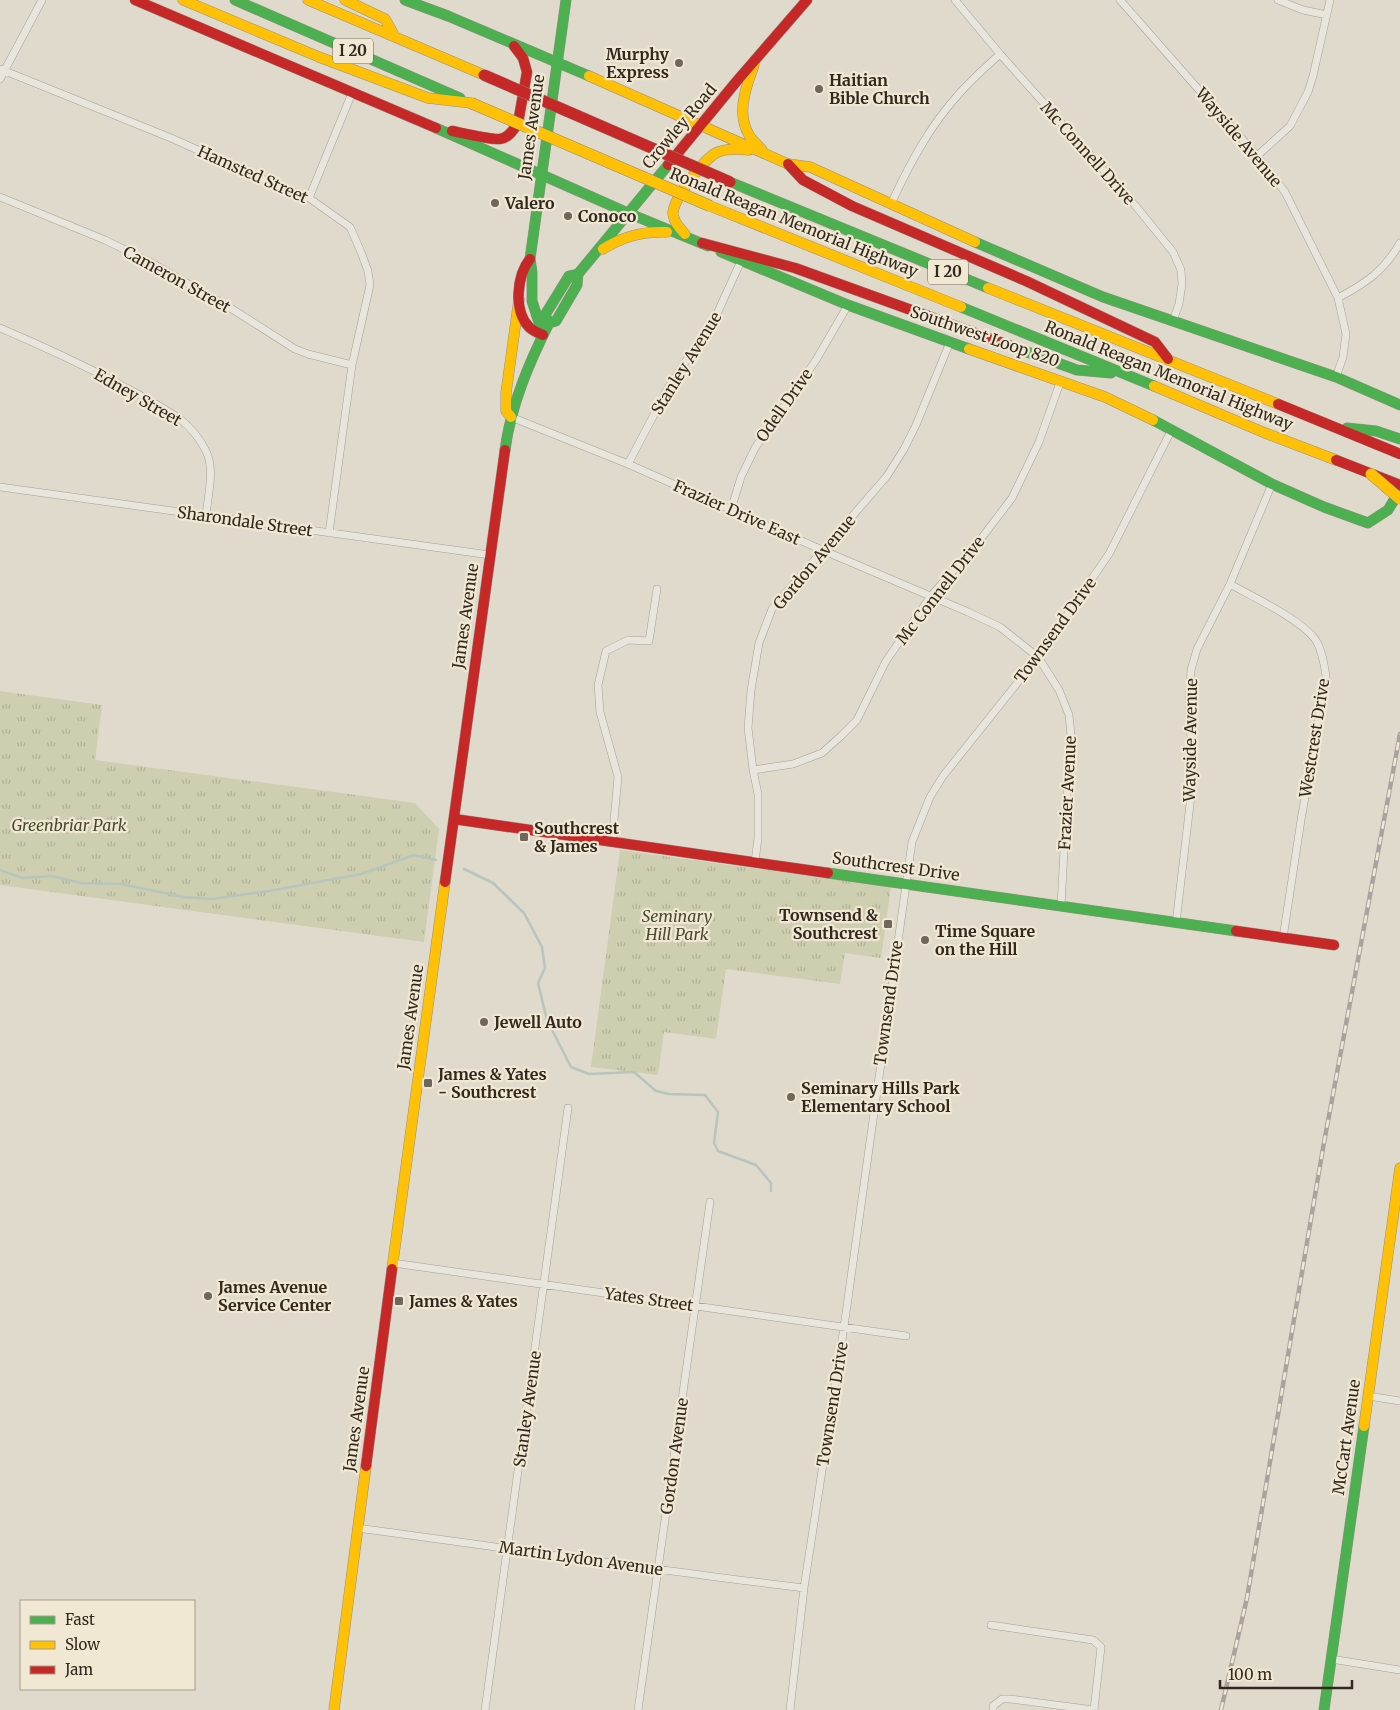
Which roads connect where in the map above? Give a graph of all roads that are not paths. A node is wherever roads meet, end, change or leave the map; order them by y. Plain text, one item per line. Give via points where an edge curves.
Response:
1 (42, 0) edge
2 (135, 0) edge
3 (183, 0) edge
4 (235, 0) edge
5 (308, 0) edge
6 (346, 0) edge
7 (405, 0) edge
8 (566, 0) edge
9 (807, 0) edge
10 (955, 0) edge
11 (1120, 0) edge
12 (1278, 0) edge
13 (1330, 0) edge
14 (1327, 15) junction
15 (395, 37) junction
16 (513, 44) junction
17 (1000, 54) junction
18 (756, 59) junction
19 (557, 63) junction
20 (2, 70) edge
21 (0, 79) edge
22 (352, 93) junction
23 (471, 103) junction
24 (700, 126) junction
25 (439, 129) junction
26 (762, 152) junction
27 (1258, 156) junction
28 (788, 164) junction
29 (541, 173) junction
30 (0, 197) edge
31 (308, 198) junction
32 (892, 204) junction
33 (628, 213) junction
34 (678, 233) junction
35 (699, 242) junction
36 (1400, 244) edge
37 (592, 257) junction
38 (530, 259) junction
39 (740, 261) junction
40 (519, 298) junction
41 (1338, 298) junction
42 (848, 305) junction
43 (1173, 321) junction
44 (0, 328) edge
45 (543, 336) junction
46 (950, 342) junction
47 (1168, 359) junction
48 (352, 365) junction
49 (1124, 374) junction
50 (1336, 377) junction
51 (1061, 380) junction
52 (1400, 406) edge
53 (511, 417) junction
54 (1335, 427) junction
55 (1172, 429) junction
56 (1400, 439) edge
57 (1400, 454) edge
58 (628, 464) junction
59 (1371, 474) junction
60 (1272, 484) junction
61 (0, 486) edge
62 (1400, 487) edge
63 (1400, 499) edge
64 (731, 510) junction
65 (206, 515) junction
66 (329, 533) junction
67 (822, 550) junction
68 (490, 555) junction
69 (1230, 584) junction
70 (657, 589) dead end
71 (931, 596) junction
72 (1038, 657) junction
73 (753, 770) junction
74 (454, 819) junction
75 (612, 842) junction
76 (755, 862) junction
77 (905, 884) junction
78 (1061, 906) junction
79 (1176, 923) junction
80 (1283, 938) junction
81 (1334, 945) dead end
82 (568, 1108) dead end
83 (1400, 1168) edge
84 (710, 1202) dead end
85 (393, 1263) junction
86 (544, 1284) junction
87 (695, 1306) junction
88 (844, 1327) junction
89 (906, 1336) dead end
90 (1368, 1396) junction
91 (1400, 1401) edge
92 (357, 1528) junction
93 (508, 1548) junction
94 (658, 1570) junction
95 (804, 1588) junction
96 (991, 1625) dead end
97 (1331, 1659) junction
98 (1400, 1670) edge
99 (334, 1710) edge
100 (485, 1710) edge
101 (638, 1710) edge
102 (790, 1710) edge
103 (993, 1710) edge
104 (1094, 1710) edge
105 (1324, 1710) edge

1 - 20 street
2 - 22 main road
3 - 23 main road via 428,98
4 - 23 main road, Ronald Reagan Memorial Highway / I 20
5 - 15 main road, Ronald Reagan Memorial Highway / I 20
6 - 15 main road via 384,19
7 - 16 main road
8 - 19 main road, James Avenue
9 - 18 main road, Crowley Road
10 - 17 street, Mc Connell Drive
11 - 27 street, Wayside Avenue
12 - 14 street
13 - 14 street
14 - 27 street via 1308,92 1290,126
15 - 47 main road, Ronald Reagan Memorial Highway / I 20, bridge via 730,182
16 - 19 main road
16 - 25 main road via 523,58 527,72 518,123 511,134 495,139
17 - 32 street via 957,96 934,125 904,176
17 - 43 street, Mc Connell Drive via 1173,252 1181,270 1182,284
18 - 24 main road, Crowley Road
18 - 26 main road via 744,96 743,117 748,134
19 - 24 main road
19 - 29 main road, James Avenue
20 - 21 street
20 - 31 street, Hamsted Street
22 - 25 main road
22 - 31 street
23 - 49 main road, Ronald Reagan Memorial Highway / I 20, bridge via 710,206
24 - 26 main road
24 - 33 main road, Crowley Road
25 - 29 main road, Southwest Loop 820
26 - 28 main road
26 - 35 main road via 730,148 718,151 678,195 673,206 674,221 683,233
27 - 41 street, Wayside Avenue via 1285,192
28 - 32 main road via 810,167
28 - 47 main road via 803,180 852,206 1026,281 1155,342
29 - 33 main road, Southwest Loop 820
29 - 38 main road, James Avenue
30 - 48 street, Cameron Street via 150,262 295,348
31 - 48 street, Hamsted Street via 350,227 368,271 370,285
32 - 43 main road via 1071,284
33 - 34 main road, Southwest Loop 820
33 - 37 main road, Crowley Road
34 - 35 main road, Southwest Loop 820
34 - 37 main road via 636,233 610,244
35 - 39 main road, Southwest Loop 820
35 - 49 main road via 795,268 1077,370
36 - 41 street via 1380,271 1365,284
37 - 45 main road, Crowley Road via 578,274 577,285 556,321 549,323
38 - 40 main road, James Avenue via 522,270
38 - 45 main road, James Avenue via 532,301
39 - 42 main road, Southwest Loop 820
39 - 58 street, Stanley Avenue via 716,316 668,388
40 - 45 main road, James Avenue via 525,322
40 - 53 main road via 506,393 506,411
41 - 50 street, Wayside Avenue via 1346,334
42 - 46 main road, Southwest Loop 820
42 - 64 street, Odell Drive via 816,360 754,448
43 - 50 main road
44 - 65 street, Edney Street via 75,361 144,397 186,424 209,459
45 - 53 main road, James Avenue via 524,377
46 - 51 main road, Southwest Loop 820
46 - 67 street, Gordon Avenue via 904,449 887,476
47 - 54 main road, Ronald Reagan Memorial Highway / I 20
48 - 66 street, Hamsted Street
49 - 59 main road, Ronald Reagan Memorial Highway / I 20
50 - 52 main road
51 - 55 main road, Southwest Loop 820
51 - 71 street, Mc Connell Drive via 1039,442 1012,498
53 - 58 street, Frazier Drive East
53 - 68 main road, James Avenue
54 - 56 main road via 1376,430
54 - 57 main road, Ronald Reagan Memorial Highway / I 20
55 - 60 main road, Southwest Loop 820
55 - 72 street, Townsend Drive via 1109,554
58 - 64 street, Frazier Drive East
59 - 62 main road, Ronald Reagan Memorial Highway / I 20
59 - 63 main road, bridge
60 - 62 main road, Southwest Loop 820 via 1368,523 1392,507
60 - 69 street, Wayside Avenue
61 - 65 street, Sharondale Street
64 - 67 street, Frazier Drive East
65 - 66 street, Sharondale Street
66 - 68 street, Sharondale Street
67 - 71 street, Frazier Drive East
67 - 73 street, Gordon Avenue via 772,609 759,643 748,728
68 - 74 main road, James Avenue
69 - 79 street, Wayside Avenue via 1197,649 1191,670 1192,778
69 - 80 street, Westcrest Drive via 1303,627 1316,640 1326,676
70 - 75 street via 649,641 628,640 606,651 598,685 600,712 618,776
71 - 72 street, Frazier Drive East via 1000,627
71 - 73 street, Mc Connell Drive via 886,661 857,720 841,736 822,753 793,764
72 - 77 street, Townsend Drive via 943,776 930,798 912,842
72 - 78 street, Frazier Avenue via 1060,690 1069,715 1072,746
73 - 76 street, Gordon Avenue via 758,794
74 - 75 main road, Southcrest Drive
74 - 85 main road, James Avenue
75 - 76 main road, Southcrest Drive
76 - 77 main road, Southcrest Drive
77 - 78 main road, Southcrest Drive
77 - 88 street, Townsend Drive
78 - 79 main road, Southcrest Drive
79 - 80 main road, Southcrest Drive
80 - 81 main road, Southcrest Drive
82 - 86 street, Stanley Avenue
83 - 90 main road, McCart Avenue
84 - 87 street, Gordon Avenue
85 - 86 street, Yates Street
85 - 92 main road, James Avenue
86 - 87 street, Yates Street
86 - 93 street, Stanley Avenue
87 - 88 street, Yates Street
87 - 94 street, Gordon Avenue
88 - 89 street, Yates Street
88 - 95 street, Townsend Drive
90 - 91 street
90 - 97 main road, McCart Avenue
92 - 93 street, Martin Lydon Avenue
92 - 99 main road, James Avenue
93 - 94 street, Martin Lydon Avenue
93 - 100 street, Stanley Avenue
94 - 95 street, Martin Lydon Avenue
94 - 101 street, Gordon Avenue
95 - 102 street, Townsend Drive
96 - 104 street via 1093,1640 1101,1647
97 - 98 street
97 - 105 main road, McCart Avenue
103 - 104 street via 993,1706 1002,1699

